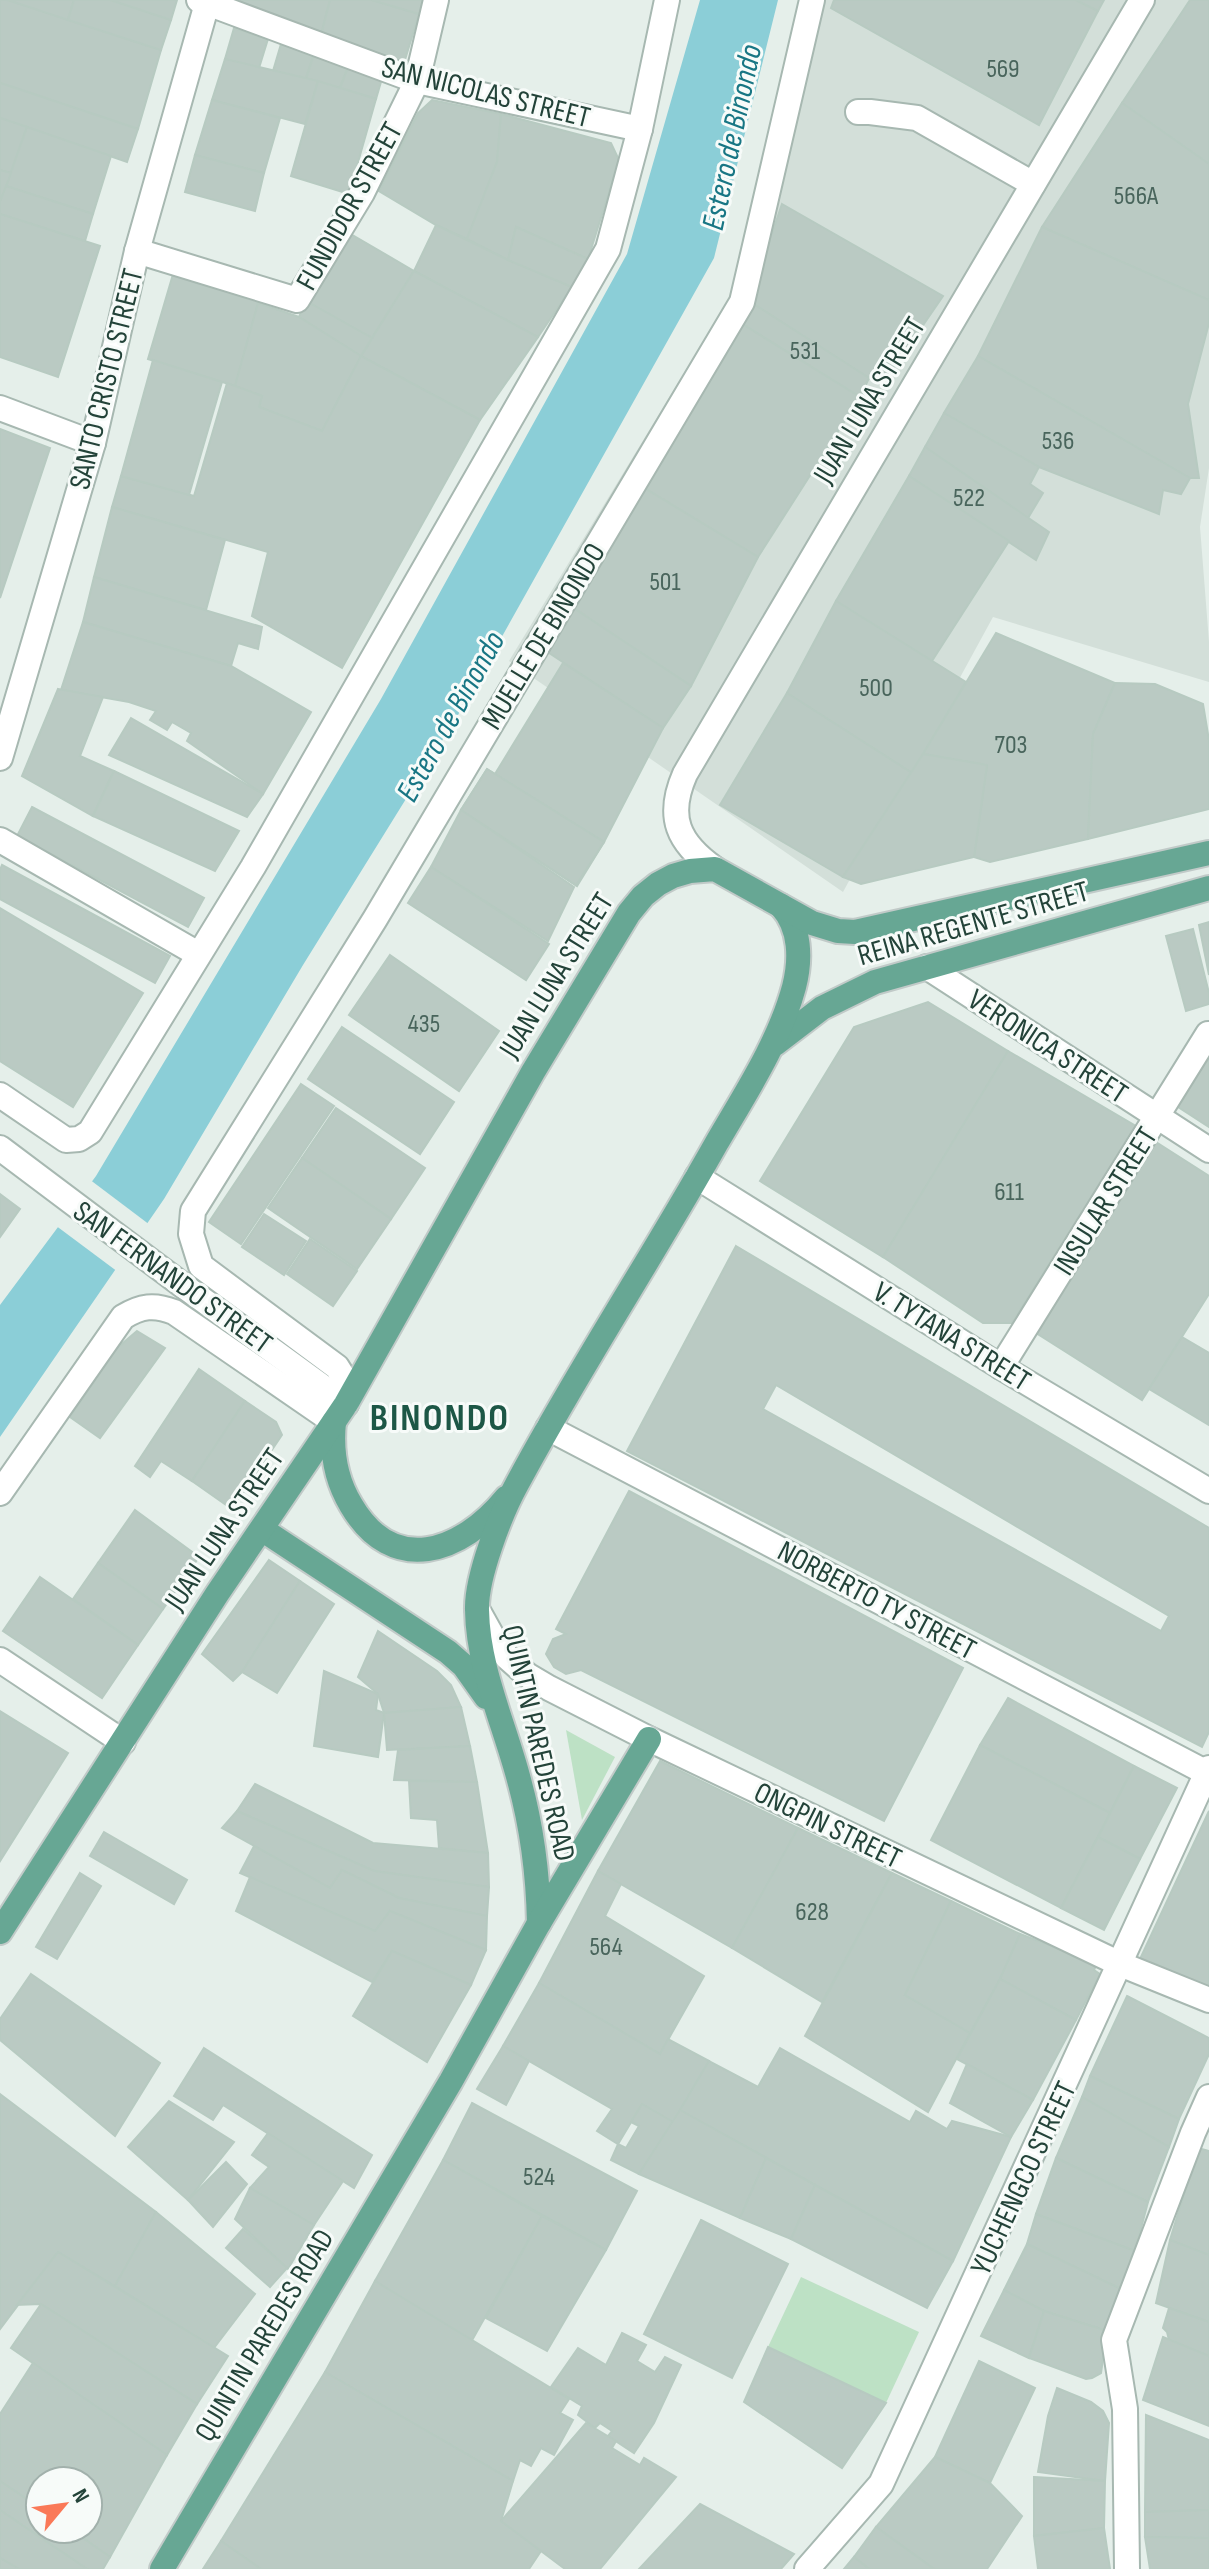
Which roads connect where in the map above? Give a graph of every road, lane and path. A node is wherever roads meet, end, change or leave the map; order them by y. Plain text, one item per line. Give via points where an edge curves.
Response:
1 (436, 0) edge
2 (667, 0) edge
3 (812, 0) edge
4 (1142, 0) edge
5 (205, 1) edge
6 (417, 81) junction
7 (858, 112) dead end
8 (640, 129) junction
9 (1033, 184) junction
10 (137, 251) junction
11 (0, 408) edge
12 (93, 443) junction
13 (0, 758) edge
14 (0, 840) edge
15 (1209, 853) edge
16 (715, 869) junction
17 (1209, 888) edge
18 (781, 906) junction
19 (198, 954) junction
20 (927, 967) junction
21 (1208, 1034) edge
22 (770, 1048) junction
23 (0, 1095) edge
24 (1157, 1117) junction
25 (0, 1148) edge
26 (1209, 1150) edge
27 (697, 1177) junction
28 (1001, 1367) junction
29 (340, 1413) junction
30 (548, 1428) junction
31 (514, 1487) junction
32 (1209, 1491) edge
33 (0, 1493) edge
34 (263, 1530) junction
35 (477, 1609) junction
36 (0, 1660) edge
37 (498, 1716) junction
38 (649, 1739) junction
39 (123, 1742) junction
40 (1208, 1771) edge
41 (539, 1923) junction
42 (0, 1932) edge
43 (1120, 1964) junction
44 (1209, 2000) edge
45 (1209, 2097) edge
46 (162, 2569) edge
47 (807, 2569) edge
48 (1127, 2569) edge

1 - 6 street, FUNDIDOR STREET
2 - 8 street
3 - 29 street, MUELLE DE BINONDO via 742,302 375,919 193,1211 191,1234 201,1266 343,1373 347,1383
4 - 9 street, JUAN LUNA STREET
5 - 6 street, SAN NICOLAS STREET
5 - 10 street, SANTO CRISTO STREET
6 - 8 street, SAN NICOLAS STREET
6 - 10 street, FUNDIDOR STREET via 362,193 297,300
7 - 9 street via 917,118
8 - 19 street via 608,249
9 - 16 street, JUAN LUNA STREET via 677,791 677,826 694,852
10 - 12 street, SANTO CRISTO STREET
11 - 12 street
12 - 13 street, SANTO CRISTO STREET
14 - 19 street
15 - 18 main road, REINA REGENTE STREET via 855,932 824,927
16 - 18 main road
16 - 29 main road, JUAN LUNA STREET via 673,876 643,896 629,913
17 - 20 main road, REINA REGENTE STREET
18 - 22 main road via 795,930 797,959 791,995
19 - 23 street via 90,1132 66,1140
20 - 22 main road, REINA REGENTE STREET via 835,1001
20 - 24 street, VERONICA STREET
21 - 24 street, INSULAR STREET
22 - 27 main road, QUINTIN PAREDES ROAD
24 - 26 street, VERONICA STREET
24 - 28 street, INSULAR STREET
25 - 29 street, SAN FERNANDO STREET via 286,1360
27 - 28 street, V. TYTANA STREET
27 - 30 main road, QUINTIN PAREDES ROAD
28 - 32 street, V. TYTANA STREET
29 - 31 main road via 333,1435 336,1471 347,1499 369,1530 399,1549 449,1544 488,1517
29 - 33 street via 174,1312 150,1306 136,1309 123,1317
29 - 34 main road, JUAN LUNA STREET
30 - 31 main road, QUINTIN PAREDES ROAD
30 - 40 street, NORBERTO TY STREET
31 - 35 main road, QUINTIN PAREDES ROAD via 485,1561
34 - 37 main road via 448,1652 476,1681
34 - 39 main road, JUAN LUNA STREET
35 - 37 main road, QUINTIN PAREDES ROAD
35 - 38 street, ONGPIN STREET via 507,1657 527,1675
36 - 39 street
37 - 41 main road, QUINTIN PAREDES ROAD via 531,1834
38 - 41 main road
38 - 43 street, ONGPIN STREET
39 - 42 main road, JUAN LUNA STREET
40 - 43 street, YUCHENGCO STREET
41 - 46 main road, QUINTIN PAREDES ROAD
43 - 44 street, ONGPIN STREET
43 - 47 street, YUCHENGCO STREET via 881,2484
45 - 48 street via 1114,2340 1125,2409

